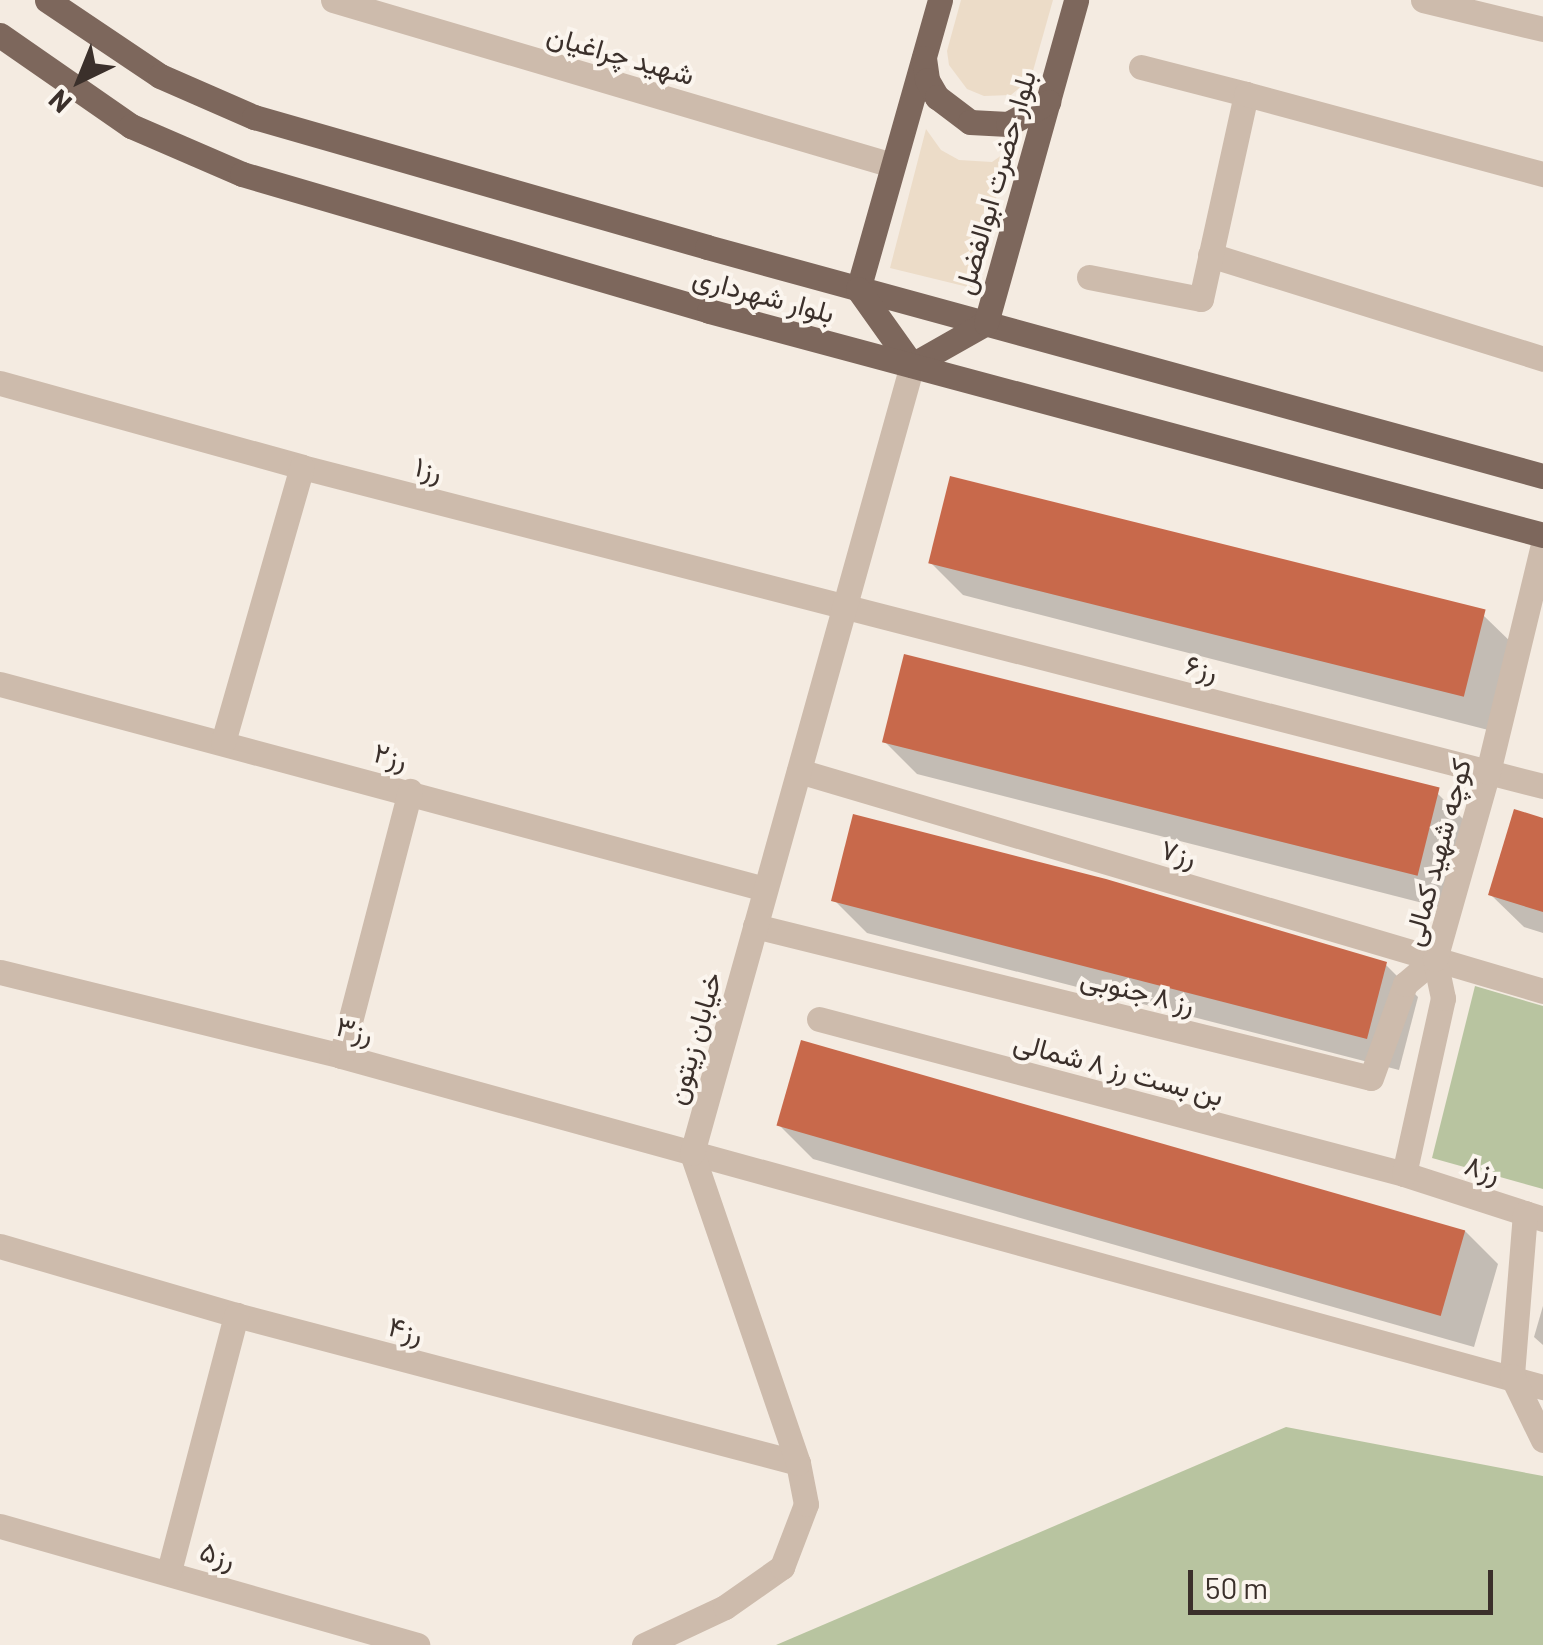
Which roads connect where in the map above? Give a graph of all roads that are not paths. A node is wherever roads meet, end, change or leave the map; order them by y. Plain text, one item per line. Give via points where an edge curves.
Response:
1 (47, 0) edge
2 (333, 0) edge
3 (940, 0) edge
4 (1076, 0) edge
5 (1423, 0) edge
6 (1473, 6) edge
7 (1543, 28) edge
8 (0, 35) edge
9 (923, 53) junction
10 (1141, 67) dead end
11 (1246, 94) junction
12 (1048, 102) junction
13 (892, 165) junction
14 (1543, 174) edge
15 (1210, 255) junction
16 (1088, 278) dead end
17 (858, 288) junction
18 (986, 324) junction
19 (1543, 359) edge
20 (912, 365) junction
21 (0, 383) edge
22 (302, 467) junction
23 (1543, 476) edge
24 (1543, 535) edge
25 (1543, 545) edge
26 (845, 605) junction
27 (0, 684) edge
28 (223, 742) junction
29 (799, 771) junction
30 (1488, 772) junction
31 (1543, 786) edge
32 (410, 791) junction
33 (766, 889) junction
34 (755, 926) junction
35 (1435, 959) junction
36 (0, 972) edge
37 (1543, 991) edge
38 (819, 1019) dead end
39 (341, 1056) junction
40 (692, 1153) junction
41 (1404, 1174) junction
42 (1534, 1216) edge
43 (0, 1246) edge
44 (236, 1314) junction
45 (1512, 1376) junction
46 (1543, 1387) edge
47 (1543, 1440) edge
48 (798, 1464) junction
49 (0, 1526) edge
50 (169, 1571) junction
51 (417, 1645) edge
52 (644, 1645) edge

1 - 17 main road, بلوار شهرداری via 160,76 254,116
2 - 13 street, شهید چراغیان
3 - 9 main road
4 - 12 main road, بلوار حضرت ابوالفضل
5 - 6 street
6 - 7 street
8 - 20 main road, بلوار شهرداری via 132,126 242,174
9 - 12 main road via 937,97 970,122 1008,124
9 - 13 main road
10 - 11 street
11 - 14 street
11 - 15 street
12 - 18 main road, بلوار حضرت ابوالفضل
13 - 17 main road
15 - 16 street via 1201,299
15 - 19 street
17 - 18 main road, بلوار شهرداری
17 - 20 main road
18 - 20 main road, بلوار حضرت ابوالفضل
18 - 23 main road, بلوار شهرداری
20 - 24 main road, بلوار شهرداری
20 - 26 street, خیابان زیتون
21 - 22 street, رز۱
22 - 26 street, رز۱
22 - 28 street
25 - 30 street, کوچه شهید کمالی
26 - 29 street, خیابان زیتون
26 - 30 street, رز۶
27 - 28 street, رز۲
28 - 32 street, رز۲
29 - 33 street, خیابان زیتون
29 - 35 street, رز۷
30 - 31 street, رز۶
30 - 35 street, کوچه شهید کمالی
32 - 33 street, رز۲
32 - 39 street
33 - 34 street, خیابان زیتون
34 - 35 street, رز ۸ جنوبی via 1371,1078 1405,984
34 - 40 street, خیابان زیتون
35 - 37 street, رز۷
35 - 41 street, کوچه شهید کمالی via 1443,998
36 - 39 street, رز۳
38 - 41 street, بن بست رز ۸ شمالی
39 - 40 street, رز۳
40 - 45 street, رز۳
40 - 48 street
41 - 42 street, رز۸
42 - 45 street
43 - 44 street, رز۴
44 - 48 street, رز۴
44 - 50 street
45 - 46 street, رز۳
45 - 47 street
48 - 52 street via 806,1504 782,1567 725,1606
49 - 50 street, رز۵
50 - 51 street, رز۵

